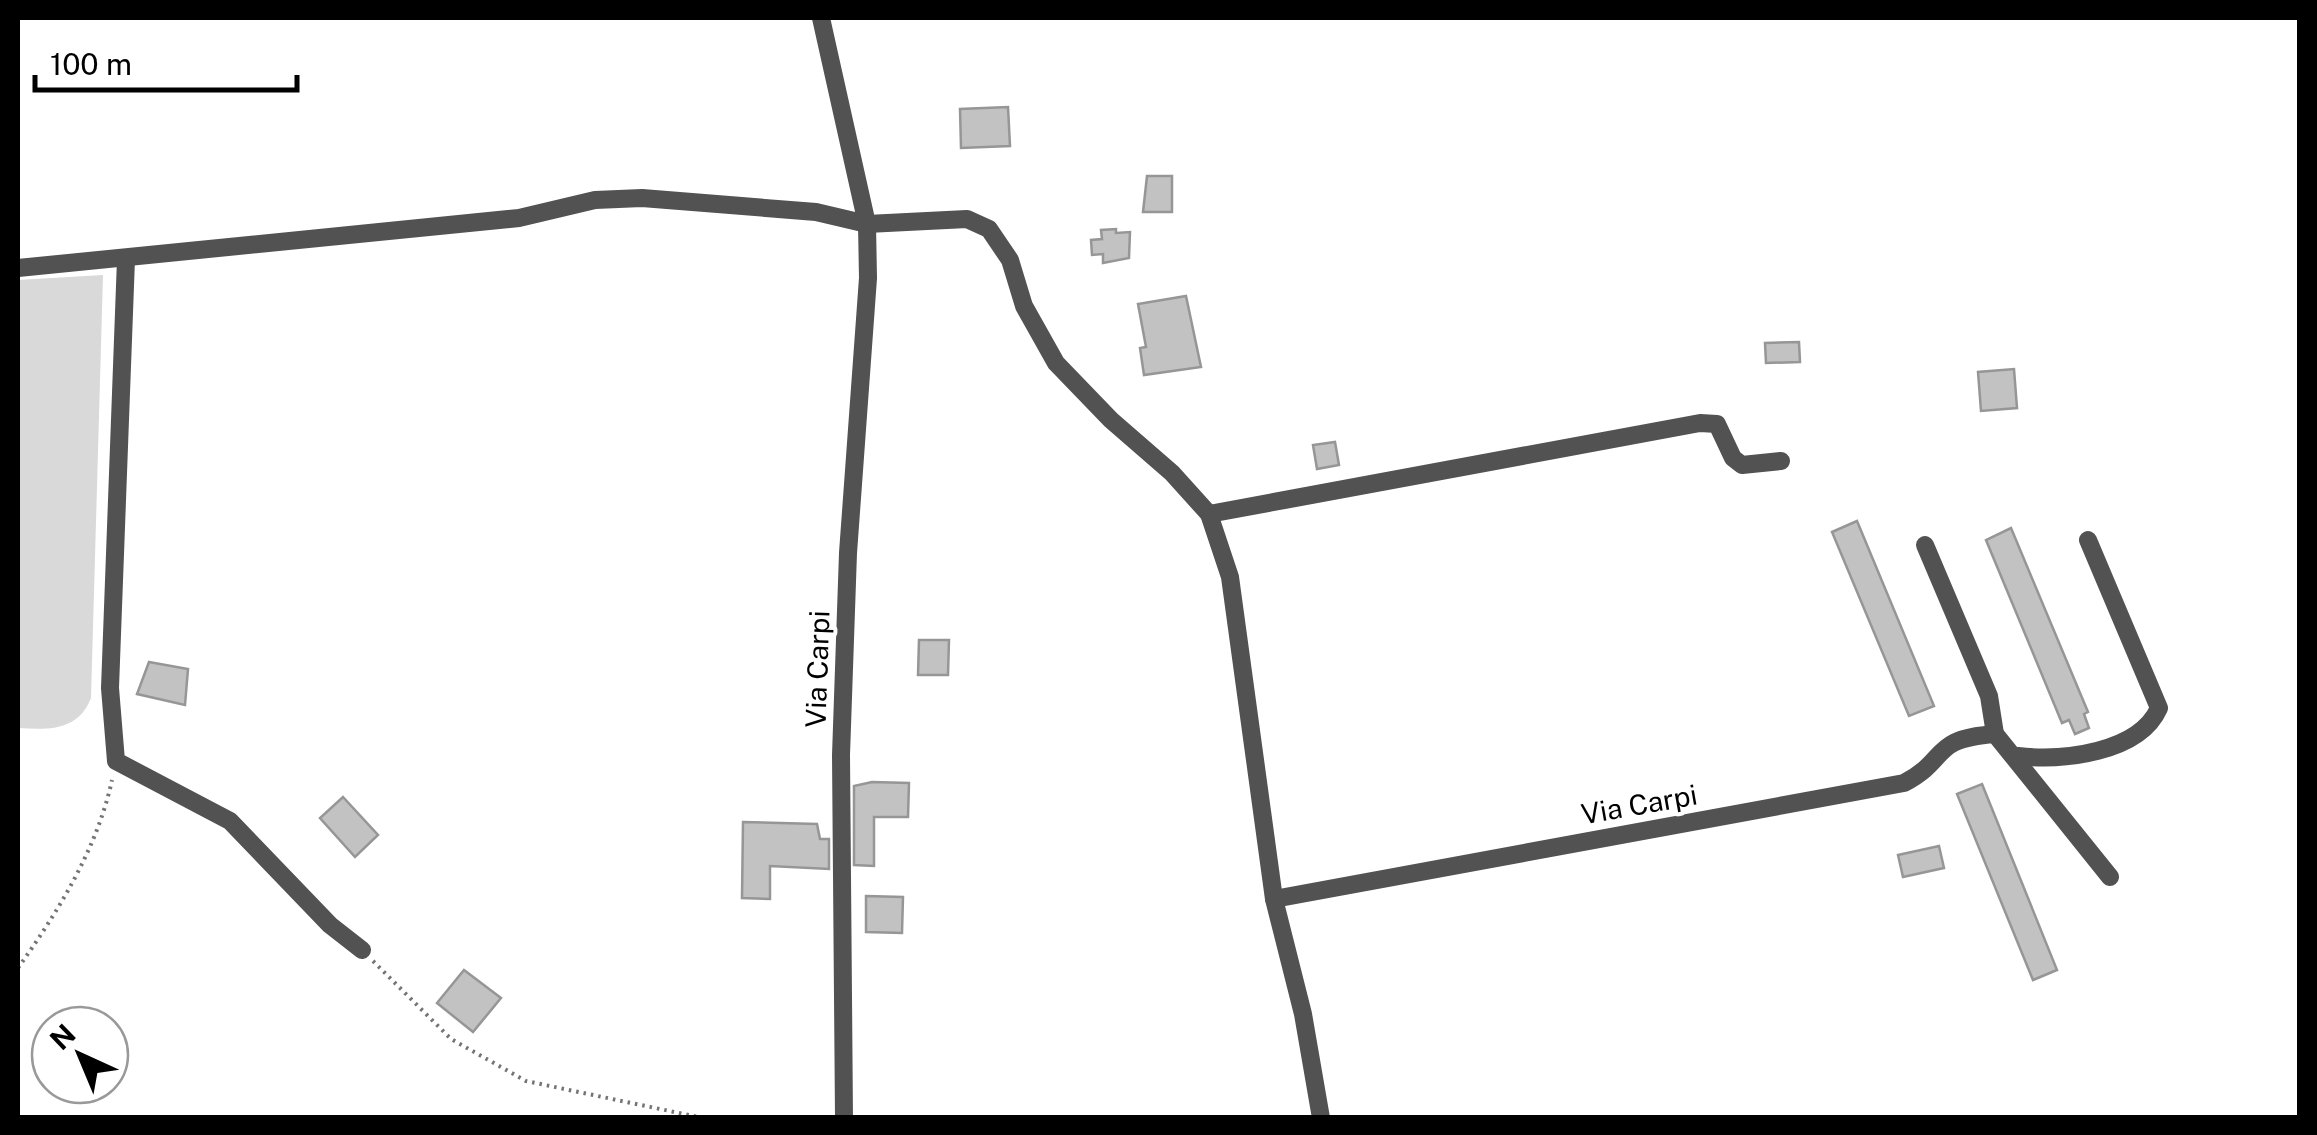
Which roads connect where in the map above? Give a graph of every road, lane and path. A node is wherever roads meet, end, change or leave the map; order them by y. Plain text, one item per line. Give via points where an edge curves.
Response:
1 (821, 18) edge
2 (867, 224) junction
3 (126, 259) junction
4 (18, 268) edge
5 (1782, 462) dead end
6 (1208, 514) junction
7 (2088, 540) dead end
8 (1925, 545) dead end
9 (1996, 734) junction
10 (2018, 756) junction
11 (116, 760) junction
12 (2110, 877) dead end
13 (1274, 899) junction
14 (362, 950) joint
15 (18, 968) edge
16 (702, 1118) edge
17 (844, 1118) edge
18 (1321, 1118) edge

1 - 2 street, Via Carpi
2 - 3 street via 816,212 595,200 519,218
2 - 6 street via 967,219 989,229 1056,362
2 - 17 street, Via Carpi via 841,755
3 - 4 street
3 - 11 street via 110,688
5 - 6 street via 1742,465 1717,424 1700,424
6 - 13 street via 1233,594
7 - 10 street via 2159,708 2138,737 2045,759
8 - 9 street via 1989,696
9 - 10 street
9 - 13 street, Via Carpi via 1959,736 1933,756 1924,773 1904,783
10 - 12 street
11 - 14 street via 230,821
11 - 15 path via 104,820
13 - 18 street
14 - 16 path via 451,1039 526,1081

